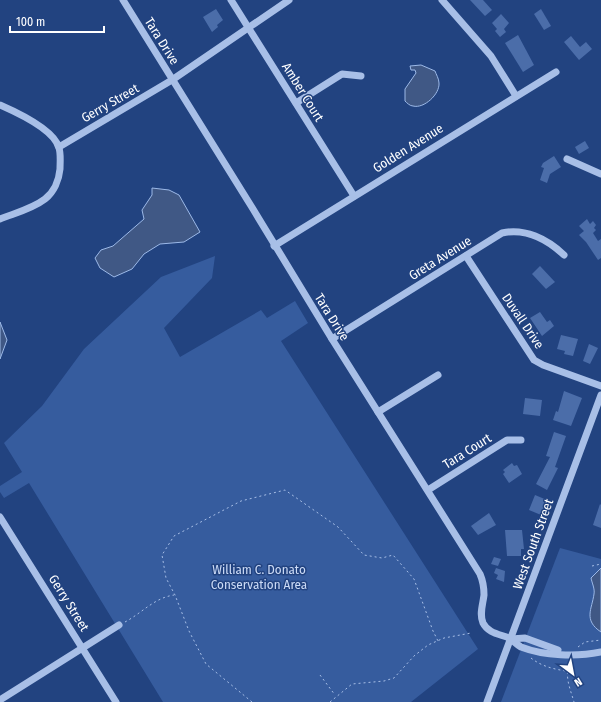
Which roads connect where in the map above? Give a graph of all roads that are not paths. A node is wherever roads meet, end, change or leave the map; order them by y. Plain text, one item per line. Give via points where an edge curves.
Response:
1 (123, 0) edge
2 (231, 0) edge
3 (289, 0) edge
4 (442, 0) edge
5 (248, 28) junction
6 (556, 72) dead end
7 (361, 76) dead end
8 (172, 80) junction
9 (516, 96) junction
10 (296, 103) junction
11 (0, 105) edge
12 (59, 147) junction
13 (567, 159) dead end
14 (601, 174) edge
15 (354, 196) junction
16 (0, 219) edge
17 (274, 246) junction
18 (564, 255) dead end
19 (466, 256) junction
20 (332, 339) junction
21 (438, 375) dead end
22 (601, 386) edge
23 (601, 395) edge
24 (378, 412) junction
25 (521, 440) dead end
26 (428, 490) junction
27 (0, 516) edge
28 (119, 625) road end
29 (511, 639) junction
30 (83, 648) junction
31 (601, 652) edge
32 (574, 655) junction
33 (0, 700) edge
34 (116, 702) edge
35 (487, 702) edge

1 - 8 street, Tara Drive
2 - 5 street, Amber Court
3 - 5 street, Gerry Street
4 - 9 street via 491,56
5 - 8 street, Gerry Street
5 - 10 street, Amber Court
6 - 9 street, Golden Avenue
7 - 10 street via 342,74
8 - 12 street, Gerry Street
8 - 17 street, Tara Drive
9 - 15 street, Golden Avenue
10 - 15 street, Amber Court
11 - 12 street via 24,116 48,134
12 - 16 street via 60,174 56,186 47,198 34,206
13 - 14 street
15 - 17 street, Golden Avenue
17 - 20 street, Tara Drive
18 - 19 street, Greta Avenue via 551,243 523,232 512,231 502,234
19 - 20 street, Greta Avenue
19 - 22 street, Duvall Drive via 534,360
20 - 24 street, Tara Drive
21 - 24 street
23 - 29 street, West South Street
24 - 26 street, Tara Drive
25 - 26 street, Tara Court via 507,440
26 - 29 street, Tara Drive via 480,574 484,584 482,621 487,629
27 - 30 street, Gerry Street
28 - 30 street
29 - 32 street via 525,638
29 - 32 street via 525,648
29 - 35 street, West South Street
30 - 33 street
30 - 34 street, Gerry Street
31 - 32 street

